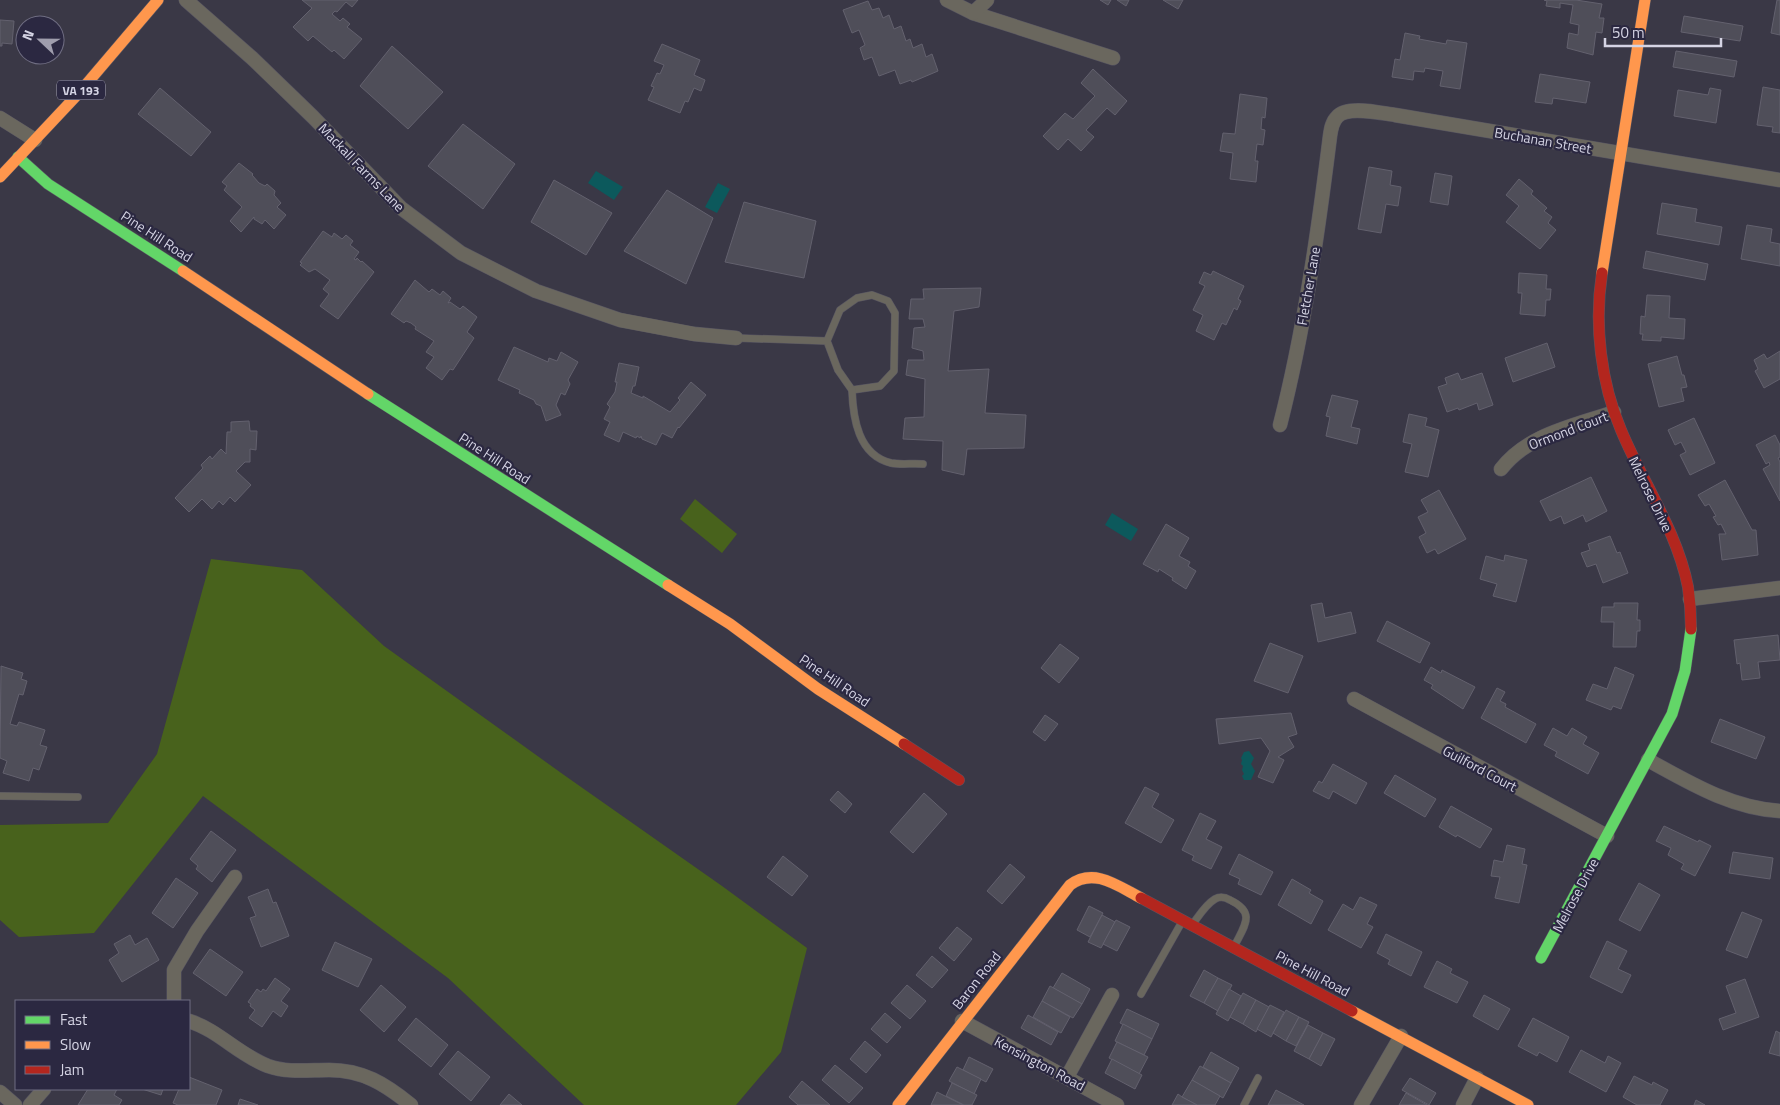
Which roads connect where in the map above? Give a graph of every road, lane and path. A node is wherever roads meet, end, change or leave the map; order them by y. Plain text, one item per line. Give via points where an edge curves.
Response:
1 (158, 0) edge
2 (186, 0) edge
3 (947, 0) edge
4 (987, 0) edge
5 (1645, 0) edge
6 (972, 13) junction
7 (1113, 58) dead end
8 (0, 118) edge
9 (35, 140) junction
10 (1329, 144) joint
11 (1622, 153) junction
12 (18, 157) junction
13 (0, 177) edge
14 (1780, 180) edge
15 (736, 338) joint
16 (827, 341) junction
17 (852, 390) junction
18 (1614, 412) junction
19 (1280, 425) dead end
20 (922, 464) dead end
21 (1501, 469) dead end
22 (1780, 588) edge
23 (1690, 600) junction
24 (1354, 699) dead end
25 (1648, 760) junction
26 (959, 780) dead end
27 (0, 796) edge
28 (78, 798) dead end
29 (1780, 811) edge
30 (1607, 836) junction
31 (235, 877) dead end
32 (1081, 878) joint
33 (1188, 923) junction
34 (1234, 948) junction
35 (1541, 958) dead end
36 (1141, 994) dead end
37 (1112, 995) dead end
38 (174, 1000) edge
39 (962, 1021) junction
40 (190, 1022) edge
41 (1401, 1036) junction
42 (1067, 1077) junction
43 (1258, 1078) dead end
44 (1477, 1078) junction
45 (43, 1090) edge
46 (0, 1092) edge
47 (15, 1105) edge
48 (30, 1105) edge
49 (411, 1105) edge
50 (898, 1105) edge
51 (1117, 1105) edge
52 (1244, 1105) edge
53 (1361, 1105) edge
54 (1463, 1105) edge
55 (1528, 1105) edge

1 - 9 street, VA 193
2 - 15 street, Mackall Farms Lane via 313,117 401,208 461,253 536,291 620,320
3 - 6 street
4 - 6 street
5 - 11 street, Melrose Drive
6 - 7 street
8 - 9 street
9 - 12 street, VA 193
10 - 11 street, Buchanan Street via 1333,122 1344,112 1355,110
10 - 19 street, Fletcher Lane via 1316,242
11 - 14 street, Buchanan Street
11 - 18 street, Melrose Drive via 1600,285 1600,350
12 - 13 street, VA 193
12 - 26 street, Pine Hill Road via 48,184 79,205 500,480 730,624 818,688
15 - 16 lane
16 - 17 lane via 838,370
16 - 17 lane via 840,310 857,298 872,296 888,301 895,313 894,371 880,386
17 - 20 lane via 852,412 861,438 870,451 892,463
18 - 21 street, Ormond Court via 1536,439 1521,448
18 - 23 street, Melrose Drive via 1625,442 1675,543
22 - 23 street
23 - 25 street, Melrose Drive via 1689,658 1682,686 1672,714
24 - 30 street, Guilford Court
25 - 29 street via 1714,795 1742,805
25 - 30 street, Melrose Drive
27 - 28 lane
30 - 35 street, Melrose Drive
31 - 38 street via 174,970
32 - 33 street, Pine Hill Road via 1104,878
32 - 39 street, Baron Road via 1066,890
33 - 34 street, Pine Hill Road
33 - 34 lane via 1217,898 1225,897 1239,904 1245,911 1246,920
33 - 36 lane
34 - 41 street, Pine Hill Road
37 - 42 street
39 - 42 street, Kensington Road
39 - 50 street, Baron Road
40 - 49 street via 217,1035 253,1060 294,1071 352,1072 388,1087
41 - 44 street, Pine Hill Road
41 - 53 street
42 - 51 street, Kensington Road
43 - 52 lane
44 - 54 street
44 - 55 street, Pine Hill Road
45 - 48 street
46 - 47 street

